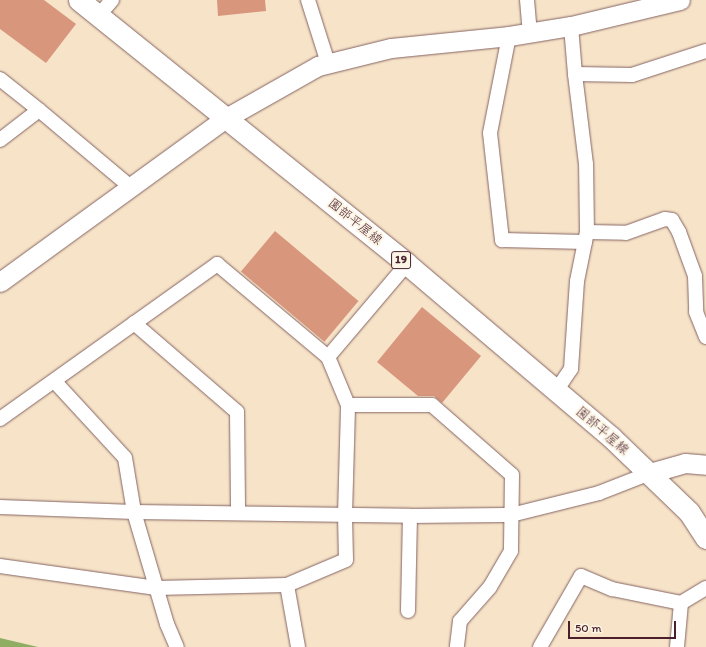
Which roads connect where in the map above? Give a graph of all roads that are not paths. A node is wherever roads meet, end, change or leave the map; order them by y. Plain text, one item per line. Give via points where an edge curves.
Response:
1 (79, 0) edge
2 (308, 0) edge
3 (527, 0) edge
4 (680, 0) edge
5 (105, 7) edge
6 (571, 26) junction
7 (530, 33) junction
8 (509, 36) junction
9 (706, 51) edge
10 (328, 63) junction
11 (575, 74) junction
12 (0, 80) edge
13 (39, 110) junction
14 (226, 118) junction
15 (0, 140) edge
16 (132, 188) junction
17 (586, 237) junction
18 (407, 264) junction
19 (0, 282) edge
20 (134, 323) junction
21 (706, 338) edge
22 (328, 357) junction
23 (57, 384) dead end
24 (556, 391) junction
25 (348, 405) junction
26 (0, 418) edge
27 (706, 465) edge
28 (650, 474) junction
29 (0, 507) edge
30 (134, 512) junction
31 (238, 513) junction
32 (345, 515) junction
33 (512, 515) junction
34 (410, 516) junction
35 (706, 538) edge
36 (0, 566) edge
37 (287, 585) junction
38 (156, 588) junction
39 (706, 588) edge
40 (682, 603) junction
41 (408, 611) dead end
42 (177, 647) edge
43 (298, 647) edge
44 (457, 647) edge
45 (540, 647) edge
46 (677, 647) edge

1 - 5 main road, 園部平屋線 / 19
2 - 10 street
3 - 7 street
4 - 6 street
5 - 14 main road, 園部平屋線 / 19
6 - 7 street
6 - 11 street
7 - 8 street
8 - 10 street via 391,48
8 - 17 street via 490,133 502,240
9 - 11 street via 632,75
10 - 14 street via 297,77
11 - 17 street via 586,164
12 - 13 street
13 - 15 street
13 - 16 street
14 - 16 street
14 - 18 main road, 園部平屋線 / 19
16 - 19 street
17 - 21 street via 626,233 666,219 672,220 694,276 696,312
17 - 24 street via 578,281 571,369
18 - 22 street
18 - 24 main road, 園部平屋線 / 19
20 - 22 street via 217,264
20 - 26 street
20 - 31 street via 237,412
22 - 25 street
23 - 30 street via 125,458
24 - 28 main road, 園部平屋線 / 19
25 - 32 street
25 - 33 street via 432,405 512,475
27 - 28 street via 685,463
28 - 33 street via 599,493
28 - 35 main road, 園部平屋線 / 19 via 689,512
29 - 30 street
30 - 31 street
30 - 38 street
31 - 32 street
32 - 34 street
32 - 37 street via 346,560
33 - 34 street
33 - 44 street via 511,551 490,587 460,621
34 - 41 street
36 - 38 street
37 - 38 street
37 - 43 street
38 - 42 street
39 - 40 street
40 - 45 street via 612,589 582,576
40 - 46 street

